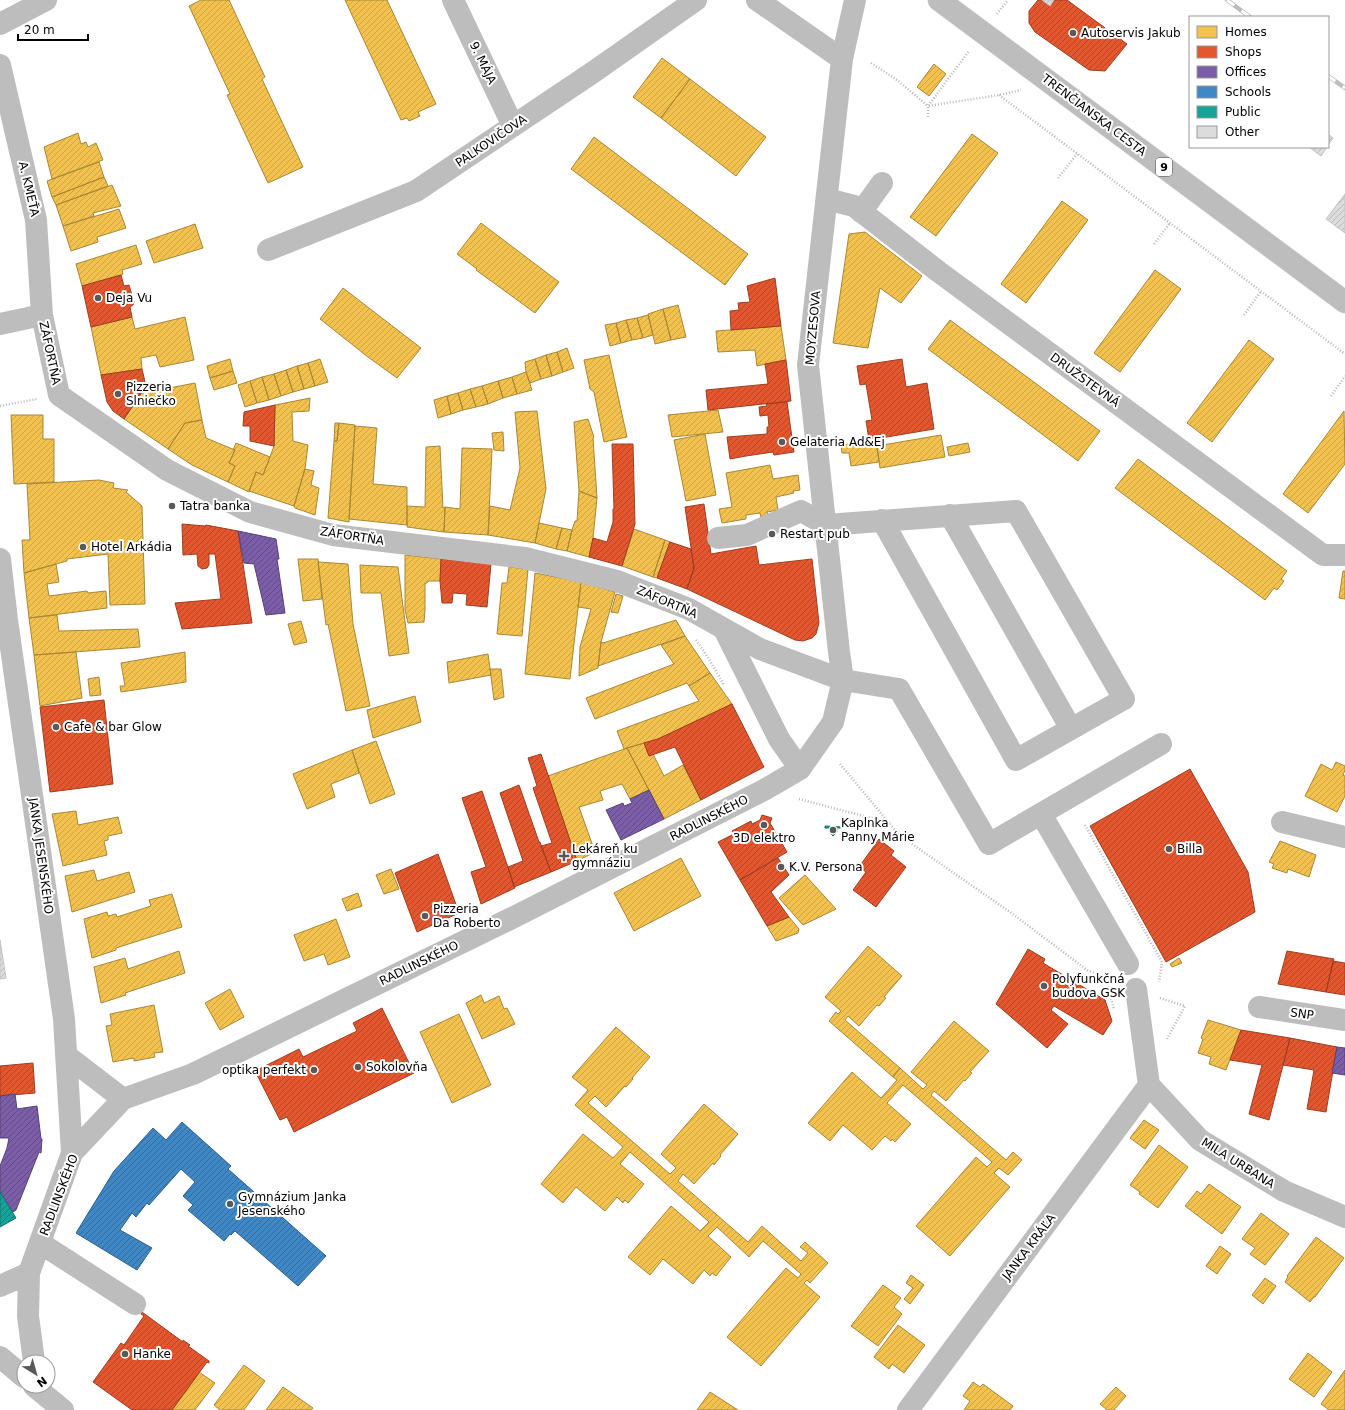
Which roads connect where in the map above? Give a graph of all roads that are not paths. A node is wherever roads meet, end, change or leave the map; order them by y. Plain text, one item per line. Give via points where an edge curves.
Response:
1 (46, 0) edge
2 (453, 0) edge
3 (696, 0) edge
4 (757, 0) edge
5 (855, 0) edge
6 (939, 0) edge
7 (0, 24) edge
8 (842, 59) junction
9 (0, 65) edge
10 (513, 126) junction
11 (882, 182) dead end
12 (827, 199) junction
13 (858, 209) junction
14 (268, 250) dead end
15 (1345, 302) edge
16 (42, 315) junction
17 (0, 324) edge
18 (950, 515) junction
19 (882, 520) junction
20 (826, 525) junction
21 (718, 538) dead end
22 (1345, 555) edge
23 (0, 559) edge
24 (4, 621) edge
25 (724, 629) junction
26 (844, 680) junction
27 (1072, 729) junction
28 (1161, 744) dead end
29 (800, 769) junction
30 (1041, 814) junction
31 (1282, 822) dead end
32 (1345, 837) edge
33 (1128, 964) dead end
34 (1136, 990) dead end
35 (1259, 1007) dead end
36 (1345, 1020) edge
37 (67, 1056) junction
38 (1149, 1085) junction
39 (123, 1099) junction
40 (72, 1153) junction
41 (1345, 1217) edge
42 (40, 1243) junction
43 (29, 1273) junction
44 (0, 1286) edge
45 (135, 1304) dead end
46 (33, 1354) edge
47 (0, 1357) edge
48 (16, 1373) edge
49 (40, 1394) edge
50 (63, 1410) edge
51 (908, 1410) edge

1 - 7 street
2 - 10 street, 9. MÁJA
3 - 10 street, PALKOVIČOVA
4 - 8 street
5 - 8 street, MOYZESOVA
6 - 15 street, TRENČIANSKA CESTA / 9
8 - 12 street, MOYZESOVA
9 - 16 street, A. KMEŤA via 36,220
10 - 14 street, PALKOVIČOVA via 416,191
11 - 13 street
12 - 13 street, DRUŽSTEVNÁ
12 - 20 street, MOYZESOVA via 808,365
13 - 22 street, DRUŽSTEVNÁ via 939,272 1323,555
16 - 17 street
16 - 25 street, ZÁFORTŇA via 59,395 167,470 250,512 333,535 525,558 617,581 689,608
18 - 19 street
18 - 27 street
18 - 27 street via 1016,511 1124,700
19 - 20 street
19 - 27 street via 1016,760
20 - 21 street via 802,511 747,535
20 - 26 street, MOYZESOVA
23 - 24 street, JANKA JESENSKÉHO
24 - 37 street, JANKA JESENSKÉHO via 64,1019
25 - 26 street, ZÁFORTŇA via 760,649
25 - 29 street via 779,739
26 - 29 street, RADLINSKÉHO via 833,722
26 - 30 street, ZÁFORTŇA via 899,689 989,844
28 - 30 street
29 - 39 street, RADLINSKÉHO via 757,794 193,1074
30 - 33 street
31 - 32 street
34 - 38 street
35 - 36 street, SNP
37 - 39 street
37 - 40 street, JANKA JESENSKÉHO
38 - 41 street, MILA URBANA via 1200,1140 1284,1191
38 - 51 street, JANKA KRÁĽA
39 - 40 street, RADLINSKÉHO
40 - 42 street, RADLINSKÉHO
42 - 43 street, RADLINSKÉHO
42 - 45 street
43 - 44 street
43 - 46 street, RADLINSKÉHO via 28,1316
47 - 48 street
49 - 50 street

